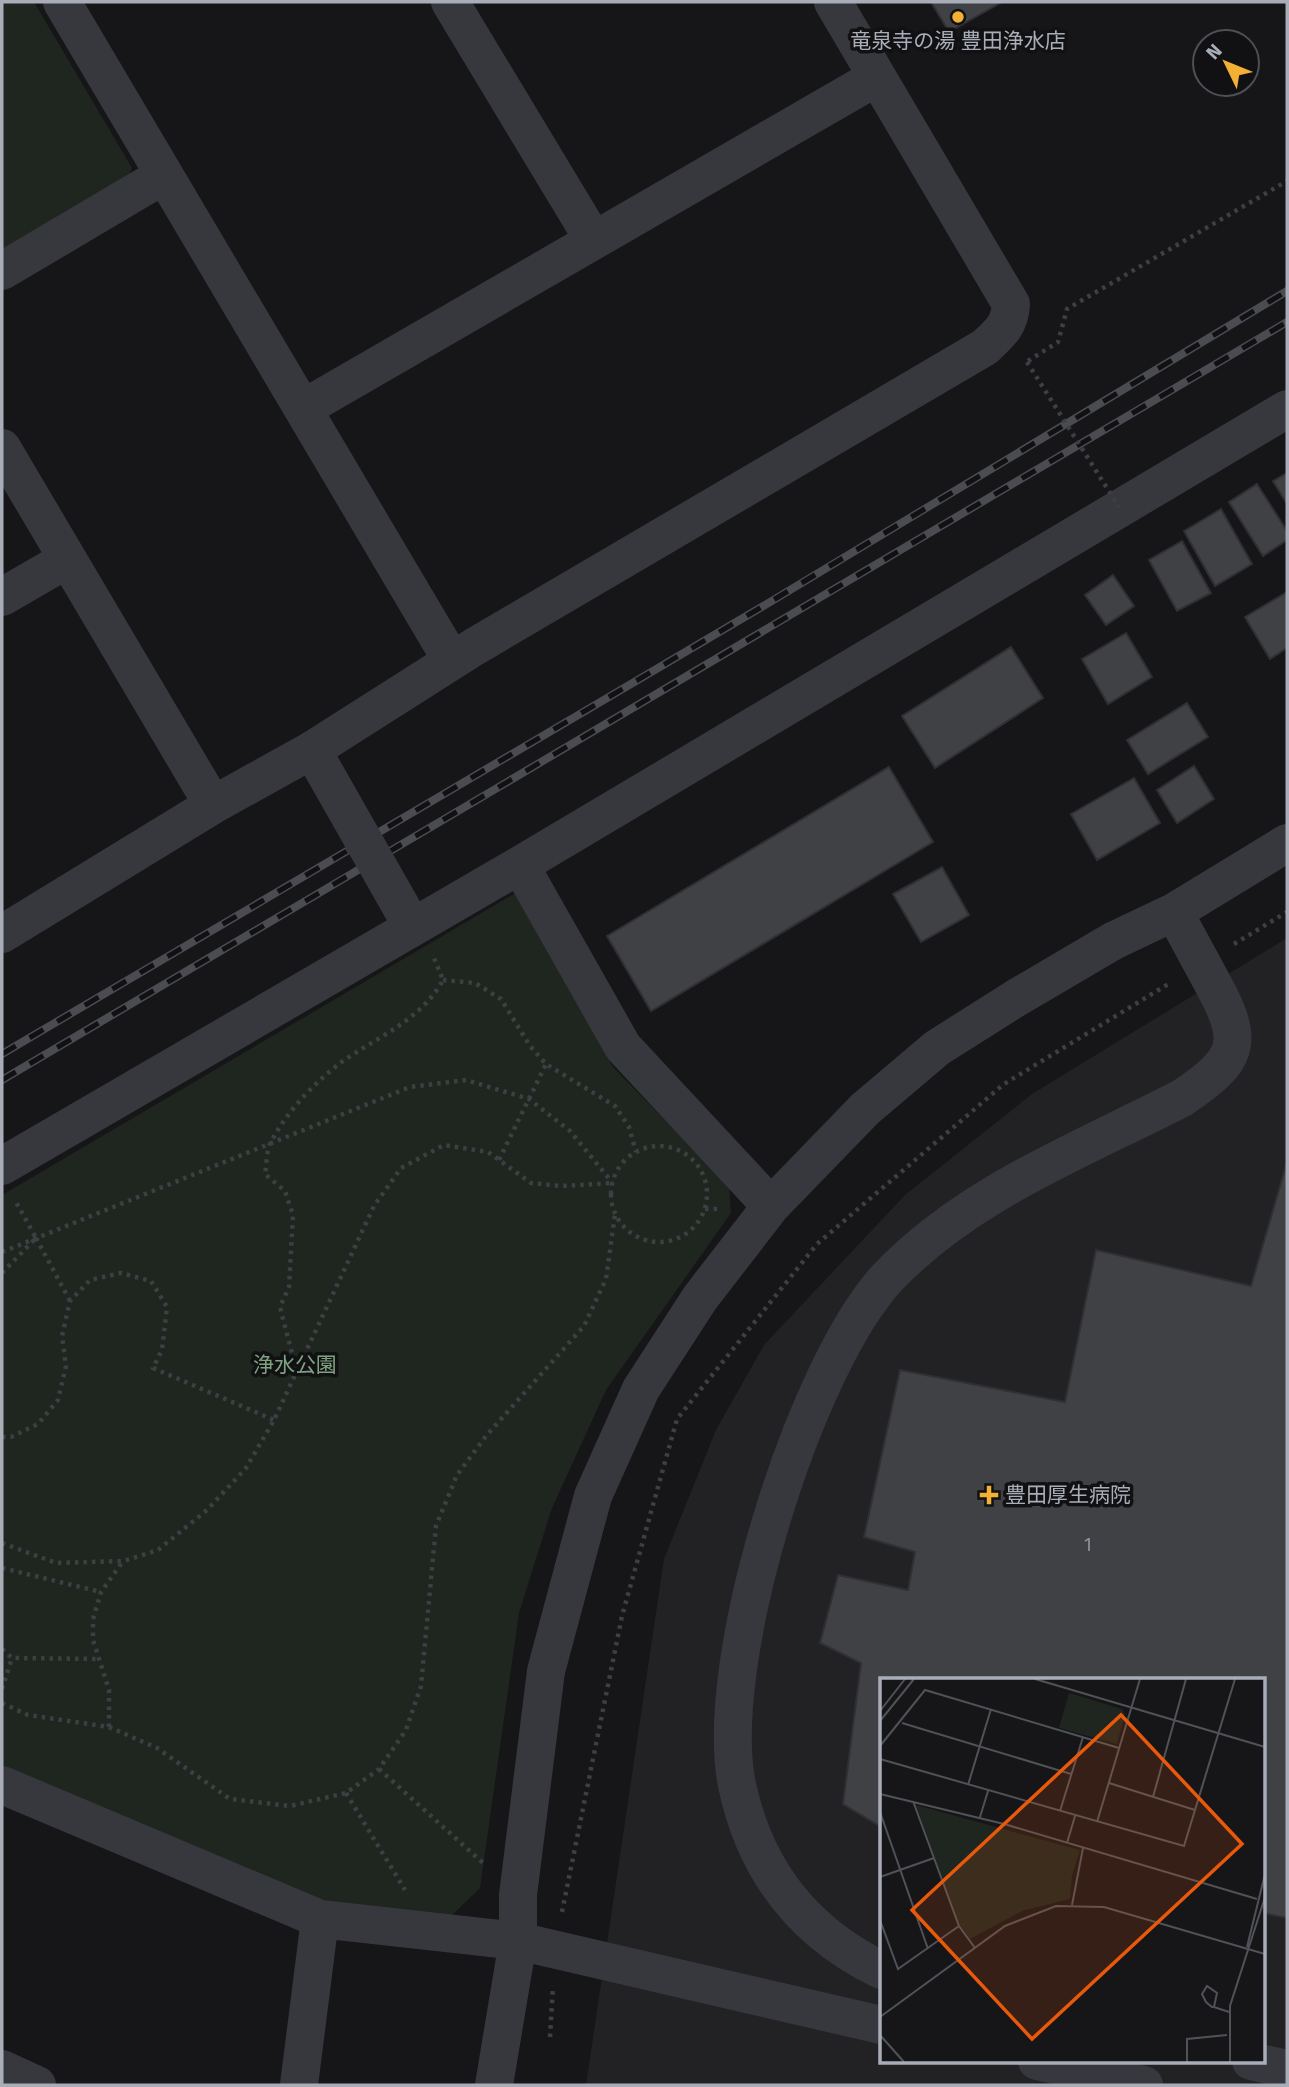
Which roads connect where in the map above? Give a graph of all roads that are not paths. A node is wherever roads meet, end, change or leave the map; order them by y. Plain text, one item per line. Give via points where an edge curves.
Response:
1 (62, 2) edge
2 (450, 2) edge
3 (832, 2) edge
4 (877, 77) junction
5 (166, 179) junction
6 (593, 239) junction
7 (2, 271) edge
8 (304, 408) junction
9 (1287, 409) edge
10 (2, 448) edge
11 (66, 560) junction
12 (2, 597) edge
13 (452, 661) junction
14 (312, 750) junction
15 (214, 805) junction
16 (1287, 843) edge
17 (520, 864) junction
18 (1174, 912) junction
19 (412, 926) junction
20 (2, 934) edge
21 (7, 1182) edge
22 (771, 1206) junction
23 (2, 1785) edge
24 (320, 1919) junction
25 (518, 1941) junction
26 (880, 1969) edge
27 (880, 2025) edge
28 (1041, 2062) edge
29 (1256, 2062) edge
30 (2, 2069) edge
31 (1287, 2069) edge
32 (37, 2085) edge
33 (299, 2085) edge
34 (494, 2085) edge
35 (1144, 2085) edge

1 - 5 street
2 - 6 street
3 - 4 street
4 - 6 street
4 - 13 street via 1011,304 1010,320 985,347
5 - 7 street via 149,184
5 - 8 street
6 - 8 street
8 - 13 street
9 - 17 street
10 - 11 street
11 - 12 street
11 - 15 street
13 - 14 street
14 - 15 street
14 - 19 street, bridge
15 - 20 street
16 - 18 street
17 - 19 street
17 - 22 street via 623,1046
18 - 22 street via 1102,947 937,1048 865,1109
18 - 26 street via 1231,1015 1233,1040 1228,1057 1213,1078 1182,1098 982,1200 926,1240 886,1280 846,1339 818,1392 768,1534 735,1694 737,1784 757,1846 788,1898 828,1940
19 - 21 street
22 - 25 street via 700,1298 641,1389 593,1496 546,1671 518,1895
23 - 24 street
24 - 25 street
24 - 33 street
25 - 27 street
25 - 34 street
28 - 35 street
29 - 31 street
30 - 32 street

